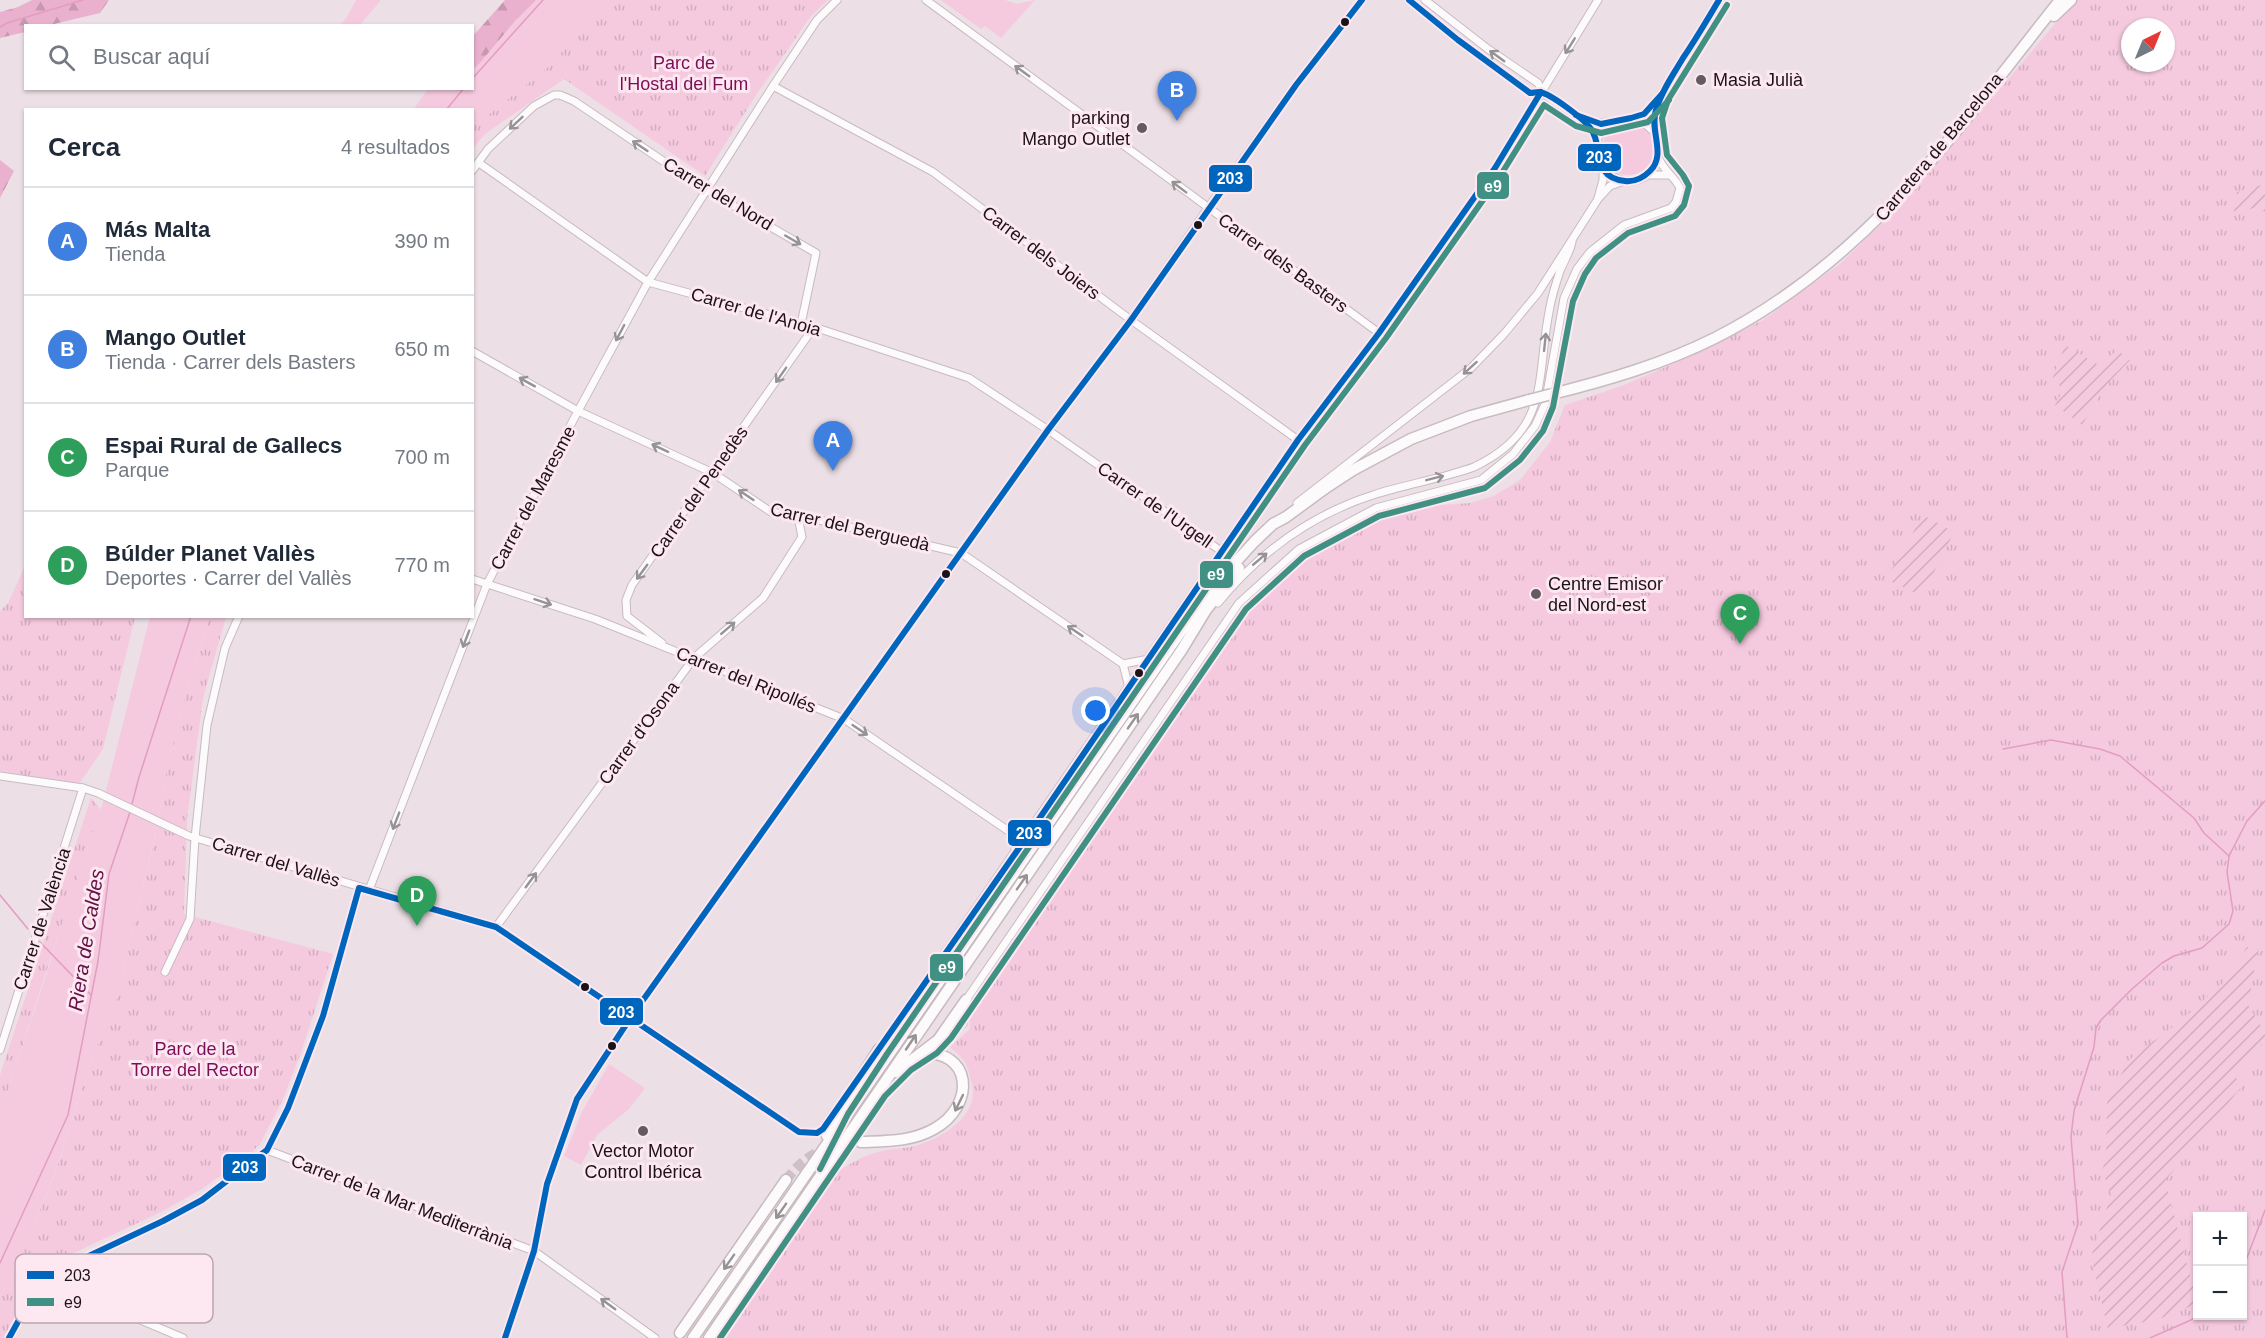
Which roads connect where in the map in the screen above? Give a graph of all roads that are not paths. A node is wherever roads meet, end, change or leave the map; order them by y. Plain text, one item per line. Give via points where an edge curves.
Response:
1 (837, 0) edge
2 (926, 0) edge
3 (1362, 0) edge
4 (1410, 0) edge
5 (1425, 0) edge
6 (1598, 0) edge
7 (1719, 0) edge
8 (2054, 0) edge
9 (2060, 0) edge
10 (2071, 0) edge
11 (2042, 23) junction
12 (2031, 36) junction
13 (773, 86) junction
14 (1541, 92) junction
15 (1660, 96) junction
16 (1580, 118) junction
17 (1631, 118) junction
18 (1613, 122) junction
19 (1655, 134) junction
20 (1596, 149) junction
21 (1658, 157) junction
22 (479, 163) junction
23 (474, 169) edge
24 (1603, 169) junction
25 (1647, 175) junction
26 (1669, 175) junction
27 (1624, 181) junction
28 (706, 190) junction
29 (1598, 199) junction
30 (1208, 208) junction
31 (1572, 242) junction
32 (648, 282) junction
33 (1131, 320) junction
34 (801, 324) junction
35 (814, 327) junction
36 (1379, 333) junction
37 (474, 352) edge
38 (578, 411) junction
39 (1048, 430) junction
40 (1298, 440) junction
41 (713, 473) junction
42 (798, 517) junction
43 (1286, 518) junction
44 (1273, 524) junction
45 (1221, 551) junction
46 (961, 553) junction
47 (474, 580) edge
48 (487, 584) junction
49 (238, 618) edge
50 (474, 618) edge
51 (474, 618) edge
52 (668, 649) junction
53 (1181, 651) junction
54 (694, 658) junction
55 (1149, 659) junction
56 (1124, 664) junction
57 (1129, 688) junction
58 (844, 719) junction
59 (0, 776) edge
60 (83, 788) junction
61 (195, 838) junction
62 (1016, 853) junction
63 (359, 888) junction
64 (369, 890) junction
65 (496, 927) junction
66 (165, 972) dead end
67 (966, 1000) junction
68 (0, 1017) edge
69 (631, 1017) junction
70 (9, 1021) junction
71 (963, 1024) dead end
72 (879, 1049) junction
73 (0, 1050) edge
74 (920, 1054) junction
75 (878, 1090) junction
76 (794, 1128) joint
77 (861, 1142) tunnel mouth
78 (267, 1150) junction
79 (814, 1163) junction
80 (786, 1180) tunnel mouth
81 (534, 1251) junction
82 (93, 1254) edge
83 (17, 1323) edge
84 (148, 1323) edge
85 (678, 1335) edge
86 (9, 1338) edge
87 (183, 1338) edge
88 (505, 1338) edge
89 (655, 1338) edge
90 (693, 1338) edge
91 (709, 1338) edge

1 - 13 street, Carrer del Maresme via 817,20
30 -> 2 street, Carrer dels Basters
3 - 30 street
4 - 14 street via 1530,93
14 -> 5 street via 1538,83
6 -> 14 street
7 - 15 street
8 - 11 highway
9 - 11 highway, Carretera de Barcelona
10 - 12 highway
11 - 12 highway, Carretera de Barcelona
12 - 43 highway, Carretera de Barcelona, bridge via 1901,196 1825,268 1764,310 1693,348 1624,374 1471,416 1411,439 1353,470
13 - 28 street, Carrer del Maresme
13 - 33 street, Carrer dels Joiers via 933,172
14 - 16 street
14 - 36 street via 1495,168
15 - 17 street via 1644,114
15 - 19 street via 1653,117
16 - 18 street via 1596,123
16 - 20 street via 1595,135
17 - 18 street
17 - 19 street via 1644,123
18 - 20 street via 1601,133
19 - 21 street
20 - 24 street
21 - 25 street
21 - 26 street
22 - 23 street
28 -> 22 street, Carrer del Nord via 560,95 534,106 488,148
22 - 32 street, Carrer de l'Anoia
24 - 27 street
24 - 29 street
25 - 26 street
25 - 27 street
26 - 67 street via 1680,188 1671,208 1624,225 1590,252 1577,269 1564,298 1545,404 1535,426 1514,454 1481,480 1376,508 1299,549 1239,603
27 - 29 street via 1610,186
28 - 32 street, Carrer del Maresme
28 -> 34 street, Carrer del Nord via 816,253
29 - 31 street
30 - 33 street
30 - 36 street, Carrer dels Basters
31 -> 44 street via 1538,293 1471,368
53 -> 31 street via 1250,568 1303,527 1374,494 1474,467 1508,446 1536,405 1549,311
32 - 34 street, Carrer de l'Anoia
32 -> 38 street, Carrer del Maresme
33 - 39 street
33 - 40 street, Carrer dels Joiers
34 - 35 street, Carrer de l'Anoia
35 - 39 street, Carrer de l'Anoia via 969,378
35 -> 41 street, Carrer del Penedès
36 - 40 street
38 -> 37 street, Carrer del Berguedà
41 -> 38 street, Carrer del Berguedà
38 - 48 street, Carrer del Maresme
39 - 45 street, Carrer de l'Urgell
39 - 46 street
40 - 45 street
42 -> 41 street, Carrer del Berguedà via 771,512
41 -> 52 street, Carrer del Penedès via 632,585 626,600 627,616
42 - 46 street, Carrer del Berguedà
54 -> 42 street, Carrer d'Osona via 763,598 802,537
43 - 44 highway, Carretera de Barcelona
43 - 53 highway, Carretera de Barcelona via 1234,574
44 - 79 highway, Carretera de Barcelona via 1224,575 1185,626
45 - 55 street, Carrer de l'Urgell
56 -> 46 street, Carrer del Berguedà
46 - 58 street
47 - 48 street, Carrer del Ripollés
48 -> 50 street, Carrer del Maresme
48 -> 52 street, Carrer del Ripollés via 595,619
49 - 61 street via 225,648 207,725
51 -> 64 street, Carrer del Maresme
52 - 54 street, Carrer del Ripollés
75 -> 53 highway, Carretera de Barcelona
54 - 58 street, Carrer del Ripollés
65 -> 54 street, Carrer d'Osona
55 - 56 street
55 - 57 street, Carrer de l'Urgell
56 - 57 street
57 - 62 street, Carrer de l'Urgell
58 -> 62 street, Carrer del Ripollés via 1010,832
58 - 69 street
59 - 60 street, Carrer del Vallès
60 - 61 street, Carrer del Vallès
60 - 70 street, Carrer de València
61 - 63 street, Carrer del Vallès
61 - 66 street via 190,920
62 - 72 street, Carrer de l'Urgell
63 - 64 street, Carrer del Vallès
63 - 78 street via 323,1016 288,1108
64 - 65 street, Carrer del Vallès
65 - 69 street, Carrer del Vallès
67 - 71 street
67 - 74 highway via 944,1033
68 - 70 street
69 - 76 street, Carrer del Vallès
69 - 81 street via 577,1100 547,1184
70 - 73 street, Carrer de València
72 - 76 street, Carrer de l'Urgell via 823,1129 811,1134
72 - 79 highway via 840,1110
74 - 75 highway
74 -> 77 highway via 938,1054 954,1063 963,1078 964,1092 957,1109 942,1124 923,1134 901,1140
75 - 91 highway, Carretera de Barcelona
78 - 81 street, Carrer de la Mar Mediterrània
78 - 82 street via 202,1200
79 -> 90 highway, Carretera de Barcelona
80 -> 85 highway
81 - 88 street
89 -> 81 street, Carrer de la Mar Mediterrània
83 - 86 street
84 - 87 street

